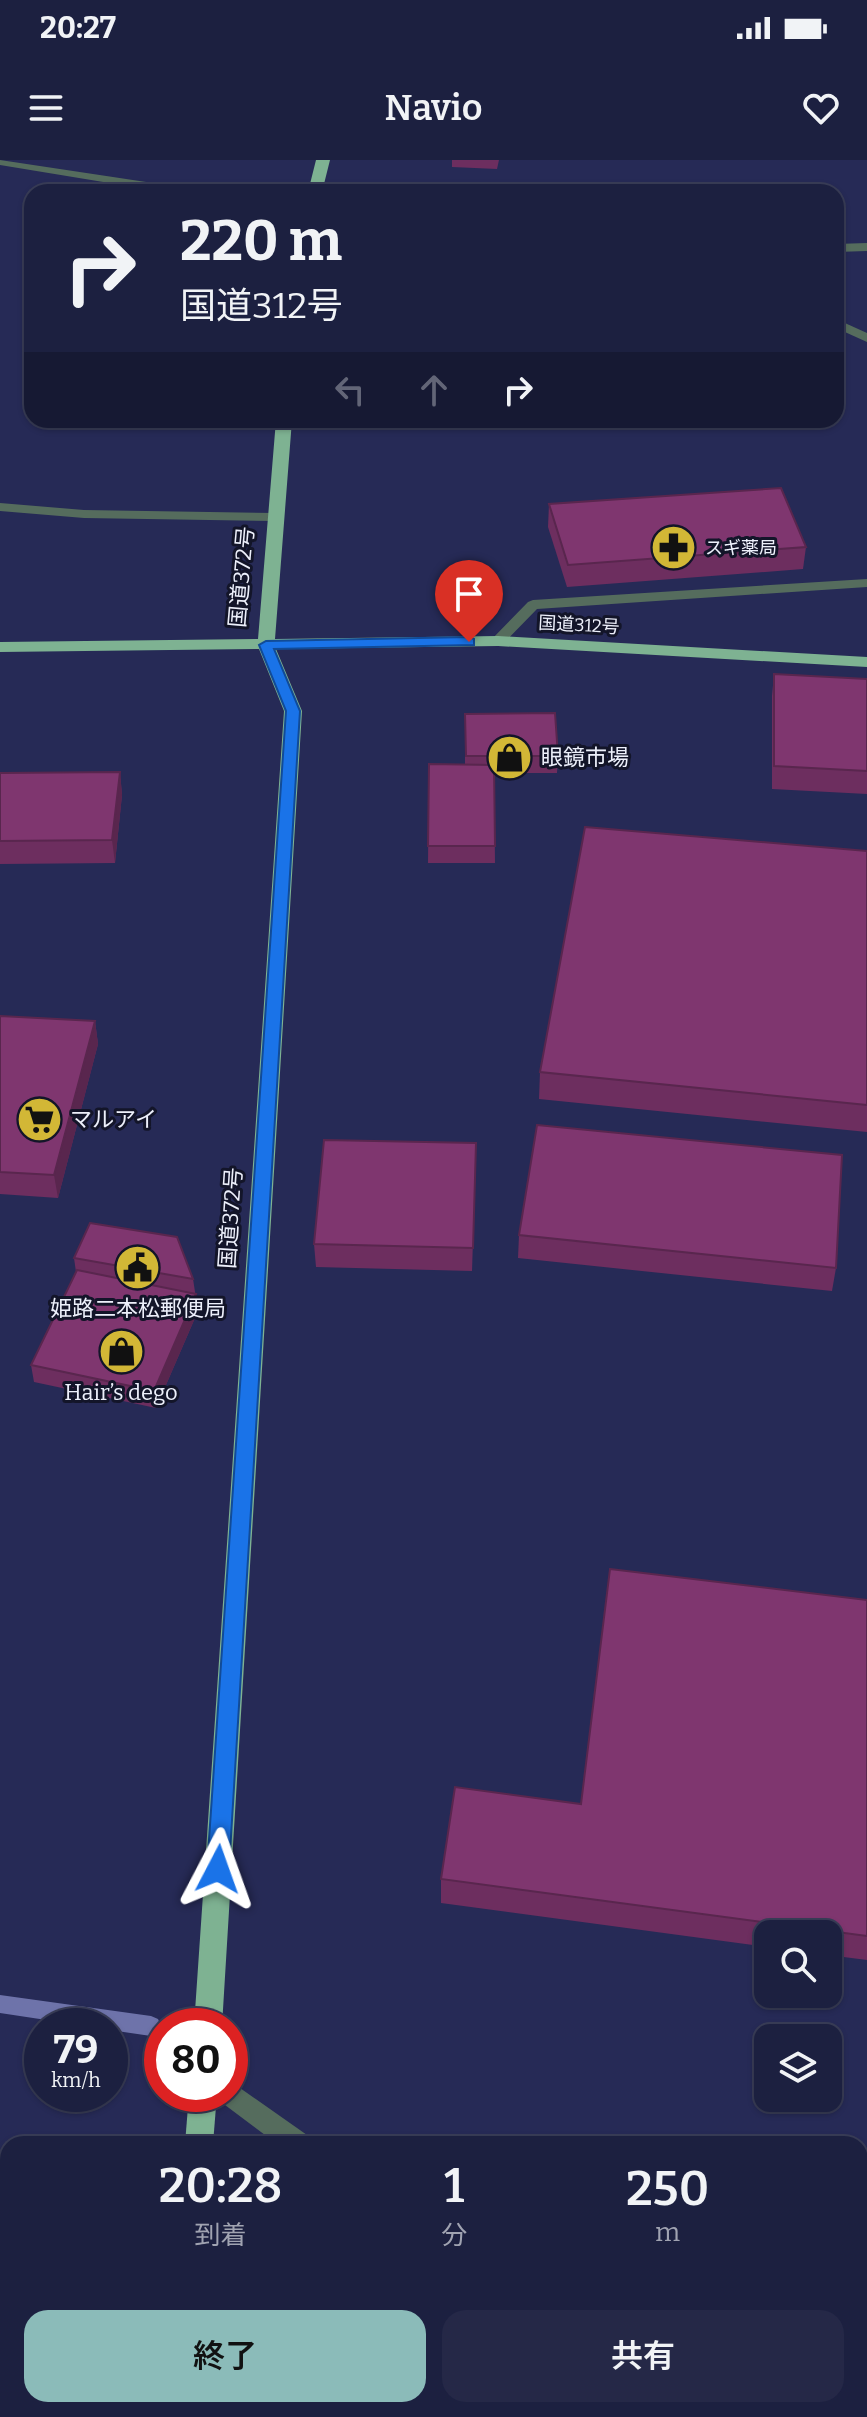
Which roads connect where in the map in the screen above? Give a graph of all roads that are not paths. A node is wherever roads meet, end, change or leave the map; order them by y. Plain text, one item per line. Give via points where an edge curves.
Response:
1 (323, 160) edge
2 (0, 161) edge
3 (138, 184) edge
4 (317, 184) edge
5 (867, 247) edge
6 (844, 248) edge
7 (844, 327) edge
8 (867, 338) edge
9 (283, 428) edge
10 (0, 507) edge
11 (276, 517) junction
12 (867, 583) edge
13 (498, 641) junction
14 (266, 645) junction
15 (0, 647) edge
16 (867, 662) edge
17 (209, 2008) edge
18 (248, 2106) edge
19 (202, 2112) edge
20 (200, 2136) edge
21 (287, 2136) edge

1 - 4 highway
2 - 3 street
5 - 6 street
7 - 8 street
9 - 11 highway, 国道372号
10 - 11 street
11 - 14 highway, 国道372号
12 - 13 street via 533,605
13 - 14 highway, 国道312号
13 - 16 highway, 国道312号
14 - 15 highway, 国道312号
14 - 17 highway, 国道372号 via 293,711
18 - 21 street
19 - 20 highway

